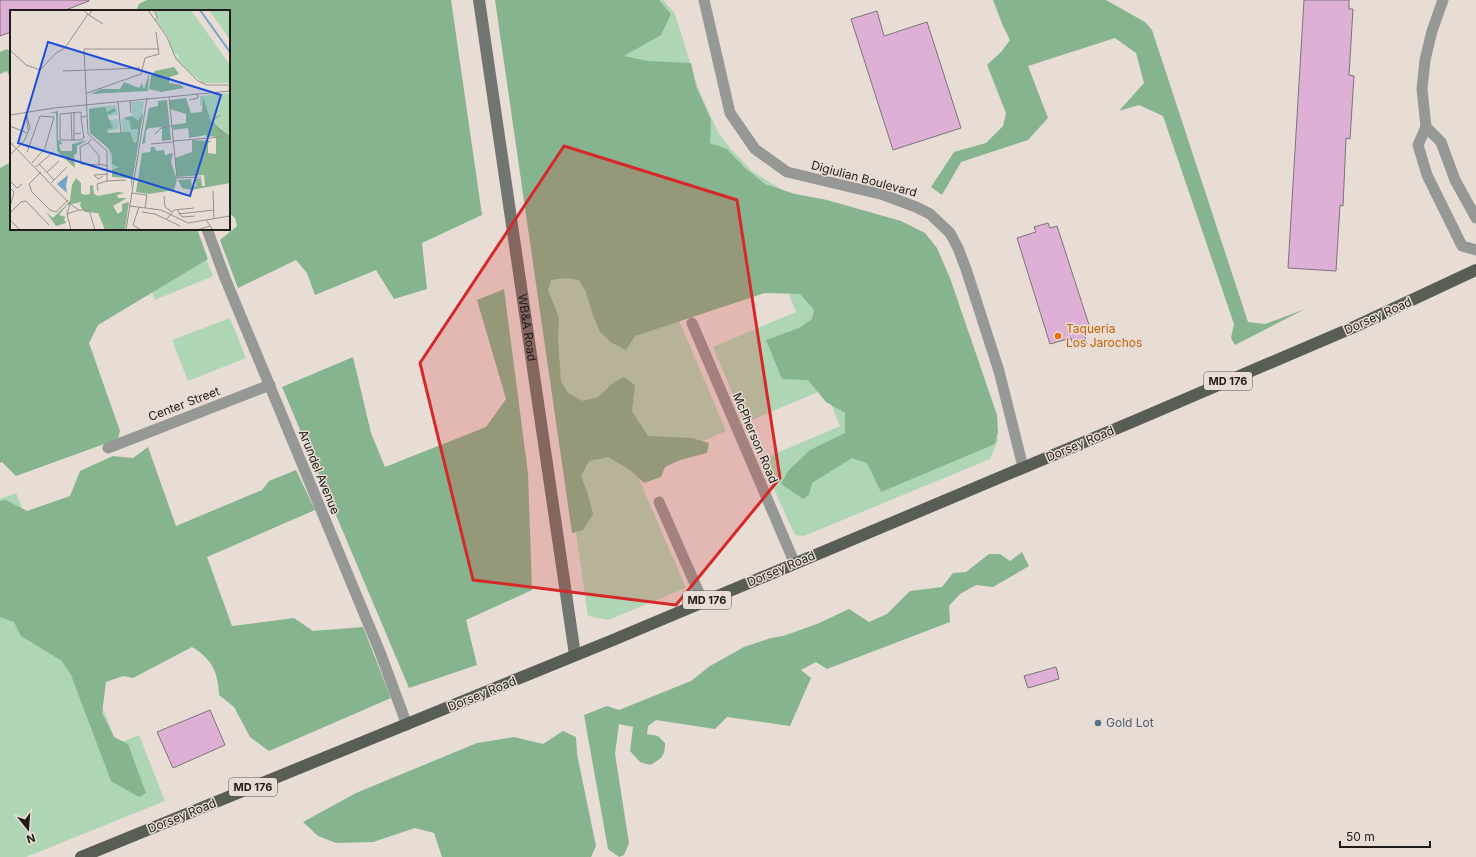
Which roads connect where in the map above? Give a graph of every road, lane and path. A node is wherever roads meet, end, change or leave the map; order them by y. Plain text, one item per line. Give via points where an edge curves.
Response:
1 (479, 0) edge
2 (704, 0) edge
3 (1443, 0) edge
4 (1426, 127) junction
5 (1476, 218) edge
6 (207, 230) edge
7 (1476, 250) edge
8 (1476, 270) edge
9 (692, 323) dead end
10 (270, 385) junction
11 (108, 448) dead end
12 (1024, 467) junction
13 (658, 502) dead end
14 (795, 564) junction
15 (703, 602) junction
16 (575, 655) junction
17 (407, 725) junction
18 (81, 857) edge

1 - 16 street, WB&A Road
2 - 12 street, Digiulian Boulevard via 730,113 755,149 787,172 884,195 916,207 930,214 950,233 966,269 999,371
3 - 4 street via 1430,38 1423,74
4 - 5 street via 1441,142 1455,180
4 - 7 street via 1418,145 1427,175 1462,246
6 - 10 street, Arundel Avenue
8 - 12 main road, Dorsey Road / MD 176 via 1335,335
9 - 14 street, McPherson Road
10 - 11 street, Center Street
10 - 17 street, Arundel Avenue via 380,652
12 - 14 main road, Dorsey Road / MD 176
13 - 15 street
14 - 15 main road, Dorsey Road / MD 176
15 - 16 main road, Dorsey Road / MD 176
16 - 17 main road, Dorsey Road / MD 176
17 - 18 main road, Dorsey Road / MD 176

